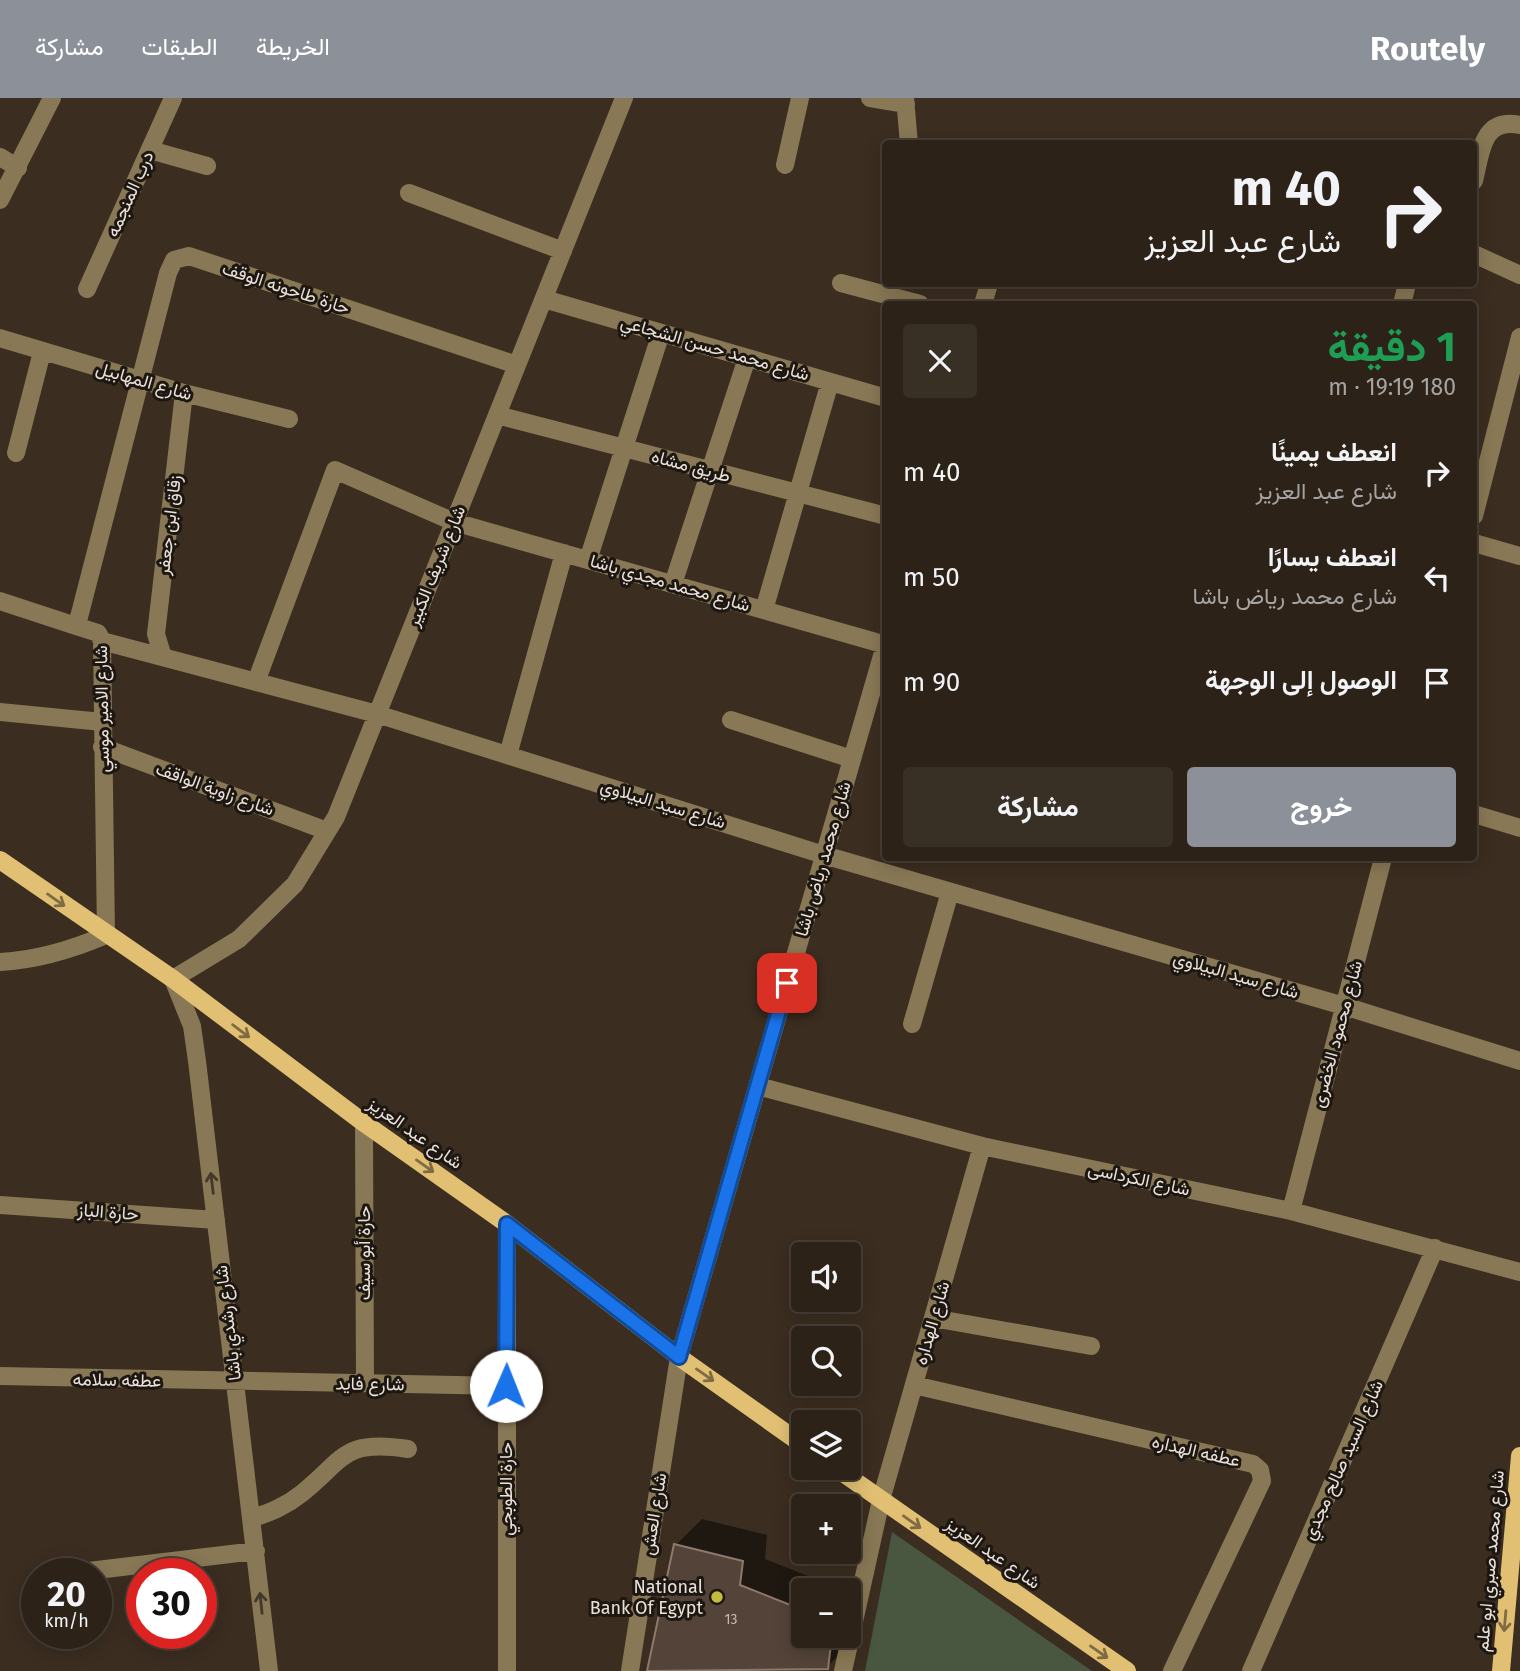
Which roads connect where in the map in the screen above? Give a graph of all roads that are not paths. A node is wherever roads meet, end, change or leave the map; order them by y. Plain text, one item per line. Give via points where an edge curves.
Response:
1 (52, 98) edge
2 (173, 98) edge
3 (800, 98) edge
4 (870, 98) edge
5 (621, 99) edge
6 (905, 101) edge
7 (1520, 125) edge
8 (909, 140) edge
9 (150, 150) junction
10 (0, 157) edge
11 (785, 165) dead end
12 (207, 166) dead end
13 (18, 167) junction
14 (1477, 168) edge
15 (409, 192) dead end
16 (0, 200) edge
17 (563, 251) junction
18 (1477, 255) edge
19 (1520, 275) edge
20 (841, 283) dead end
21 (87, 289) dead end
22 (544, 299) junction
23 (909, 301) edge
24 (661, 333) junction
25 (1520, 337) edge
26 (0, 338) edge
27 (42, 352) junction
28 (747, 358) junction
29 (517, 365) junction
30 (141, 380) junction
31 (830, 382) junction
32 (184, 393) junction
33 (882, 397) edge
34 (1511, 404) edge
35 (497, 415) junction
36 (289, 419) dead end
37 (624, 448) junction
38 (16, 453) dead end
39 (1480, 464) edge
40 (710, 470) junction
41 (1477, 490) edge
42 (798, 493) junction
43 (882, 515) edge
44 (454, 522) junction
45 (1477, 545) edge
46 (564, 553) junction
47 (1520, 556) edge
48 (589, 560) junction
49 (673, 584) junction
50 (0, 601) edge
51 (764, 610) junction
52 (79, 627) junction
53 (102, 641) junction
54 (882, 643) edge
55 (882, 654) edge
56 (163, 657) junction
57 (256, 682) junction
58 (0, 712) edge
59 (377, 714) junction
60 (731, 720) dead end
61 (102, 722) junction
62 (102, 747) junction
63 (508, 755) junction
64 (852, 759) junction
65 (1477, 815) edge
66 (1520, 828) edge
67 (327, 831) junction
68 (824, 855) junction
69 (0, 860) edge
70 (1382, 861) edge
71 (950, 891) junction
72 (106, 935) junction
73 (0, 962) edge
74 (173, 979) junction
75 (1344, 1006) junction
76 (912, 1024) dead end
77 (1520, 1061) edge
78 (758, 1086) junction
79 (364, 1123) junction
80 (982, 1146) junction
81 (0, 1205) edge
82 (1290, 1211) junction
83 (216, 1220) junction
84 (507, 1224) junction
85 (1435, 1248) junction
86 (1520, 1272) edge
87 (933, 1318) junction
88 (1091, 1346) dead end
89 (679, 1357) junction
90 (0, 1376) edge
91 (235, 1382) junction
92 (365, 1383) junction
93 (914, 1385) junction
94 (506, 1386) junction
95 (791, 1436) edge
96 (408, 1449) dead end
97 (1520, 1455) edge
98 (853, 1480) edge
99 (881, 1500) junction
100 (253, 1518) junction
101 (256, 1551) junction
102 (112, 1568) edge
103 (269, 1671) edge
104 (507, 1671) edge
105 (630, 1671) edge
106 (843, 1671) edge
107 (1127, 1671) edge
108 (1172, 1671) edge
109 (1251, 1671) edge
110 (1501, 1671) edge

1 - 13 street
2 - 9 street, درب المنجمه
3 - 11 street
4 - 6 street
5 - 17 street, شارع شريف الكبير
6 - 8 street
7 - 14 street via 1499,124 1490,129
9 - 12 street
9 - 21 street, درب المنجمه
10 - 13 street
13 - 16 street
15 - 17 street
17 - 22 street, شارع شريف الكبير
18 - 19 street
20 - 23 street
22 - 24 street, شارع محمد حسن الشجاعي
22 - 29 street, شارع شريف الكبير
24 - 28 street, شارع محمد حسن الشجاعي
24 - 37 street
25 - 34 street
26 - 27 street, شارع المهابيل
27 - 30 street, شارع المهابيل
27 - 38 street
28 - 31 street, شارع محمد حسن الشجاعي
28 - 40 street
29 - 30 street, حارة طاحونه الوقف via 189,256 174,260 168,273
29 - 35 street, شارع شريف الكبير
30 - 32 street, شارع المهابيل
30 - 52 street, شارع الامير موسي
31 - 33 street, شارع محمد حسن الشجاعي
31 - 42 street
32 - 36 street, شارع المهابيل
32 - 56 street, زقاق ابن جعفر via 156,634
34 - 39 street
35 - 37 street, طريق مشاه
35 - 44 street, شارع شريف الكبير
37 - 40 street, طريق مشاه
37 - 48 street
39 - 41 street
40 - 42 street, طريق مشاه
40 - 49 street
42 - 43 street, طريق مشاه
42 - 51 street
44 - 46 street, شارع محمد مجدي باشا
44 - 57 street via 335,470
44 - 59 street, شارع شريف الكبير
45 - 47 street
46 - 48 street, شارع محمد مجدي باشا
46 - 63 street
48 - 49 street, شارع محمد مجدي باشا
49 - 51 street, شارع محمد مجدي باشا
50 - 52 street
51 - 54 street, شارع محمد مجدي باشا
52 - 53 street, شارع الامير موسي via 98,633
53 - 56 street
53 - 61 street, شارع الامير موسي
55 - 64 street, شارع محمد رياض باشا
56 - 57 street
57 - 59 street
58 - 61 street
59 - 63 street, شارع سيد البيلاوي
59 - 67 street, شارع شريف الكبير
60 - 64 street
61 - 62 street, شارع الامير موسي
62 - 67 street, شارع زاوية الواقف
62 - 72 street, شارع الامير موسي
63 - 68 street, شارع سيد البيلاوي
64 - 68 street, شارع محمد رياض باشا
65 - 66 street
67 - 74 street, شارع شريف الكبير via 295,884 240,939
68 - 71 street, شارع سيد البيلاوي
68 - 78 street, شارع محمد رياض باشا
69 -> 72 main road, شارع عبد العزيز
70 - 75 street, شارع محمود الخضرى
71 - 75 street, شارع سيد البيلاوي
71 - 76 street
72 - 73 street via 72,950
72 - 74 main road, شارع عبد العزيز
74 -> 79 main road, شارع عبد العزيز
83 -> 74 street, شارع رشدي باشا via 192,1026
75 - 77 street, شارع سيد البيلاوي
75 - 82 street, شارع محمود الخضرى
78 - 80 street, شارع الكرداسى
78 - 89 street, شارع محمد رياض باشا
79 -> 84 main road, شارع عبد العزيز
79 - 92 street, حارة أبو سيف
80 - 82 street, شارع الكرداسى
80 - 87 street, شارع الهداره
81 - 83 street, حارة الباز
82 - 85 street, شارع الكرداسى
83 - 91 street, شارع رشدي باشا
84 - 89 main road, شارع عبد العزيز
84 - 94 street, حارة الطوبجي
85 - 86 street, شارع الكرداسى
85 - 109 street, شارع السيد صالح مجدي
87 - 88 street
87 - 93 street, شارع الهداره
89 -> 95 main road, شارع عبد العزيز
89 - 105 street, شارع العش
90 - 91 street, عطفه سلامه
91 - 92 street, شارع فايد
91 - 100 street, شارع رشدي باشا
92 - 94 street, شارع فايد
93 - 99 street, شارع الهداره
93 - 108 street, عطفه الهداره via 1252,1464 1260,1470 1262,1481
94 - 104 street, حارة الطوبجي
96 - 100 street via 373,1447 339,1457 303,1493 279,1509
97 -> 110 main road, شارع محمد صبري ابو علم
98 - 99 main road, شارع عبد العزيز
99 - 106 street, شارع الهداره
99 -> 107 main road, شارع عبد العزيز
100 - 101 street, شارع رشدي باشا
101 - 102 street
103 -> 101 street, شارع رشدي باشا

